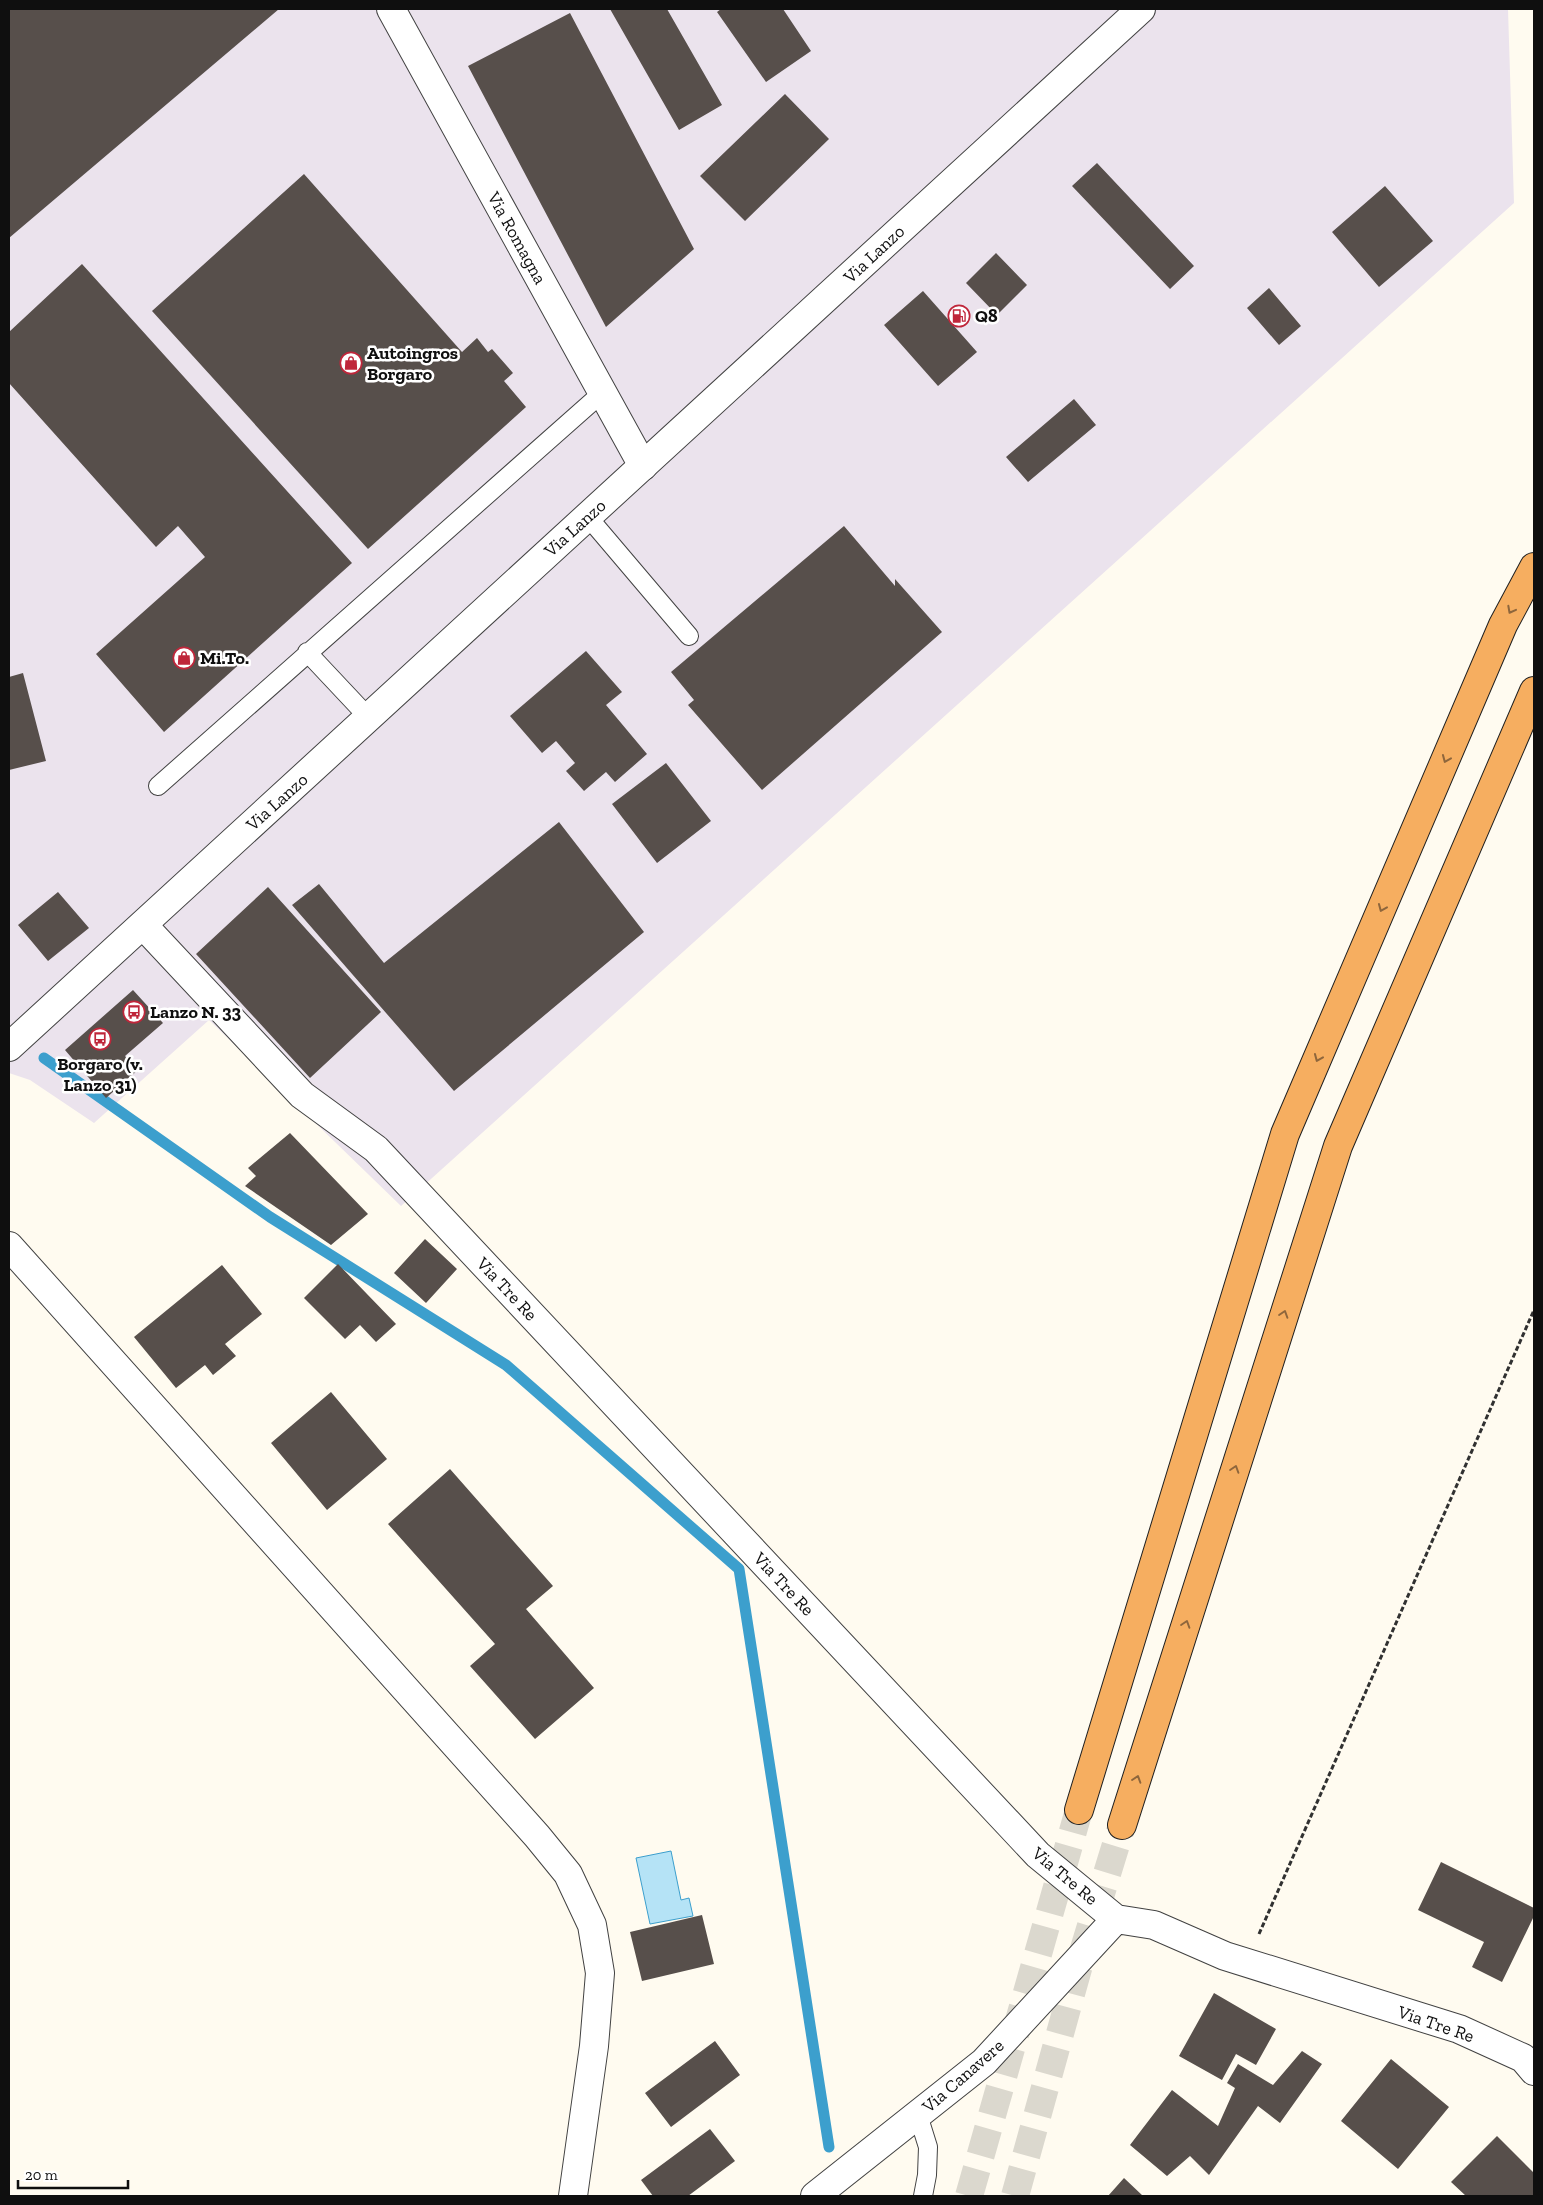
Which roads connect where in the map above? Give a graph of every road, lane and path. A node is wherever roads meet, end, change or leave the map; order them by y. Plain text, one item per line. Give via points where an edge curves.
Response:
1 (391, 9) edge
2 (1141, 9) edge
3 (602, 392) junction
4 (643, 466) junction
5 (588, 517) junction
6 (1534, 567) edge
7 (689, 636) dead end
8 (307, 652) junction
9 (1534, 692) edge
10 (369, 718) junction
11 (158, 786) dead end
12 (143, 925) junction
13 (9, 1046) edge
14 (9, 1246) edge
15 (1534, 1310) edge
16 (1079, 1810) tunnel mouth
17 (1122, 1825) tunnel mouth
18 (1116, 1919) junction
19 (1246, 1962) junction
20 (1534, 2071) edge
21 (918, 2115) junction
22 (573, 2196) edge
23 (815, 2196) edge
24 (923, 2196) edge

1 - 3 street, Via Romagna
2 - 4 street, Via Lanzo
3 - 4 street, Via Romagna
3 - 8 lane
4 - 5 street, Via Lanzo
5 - 7 lane
5 - 10 street, Via Lanzo
6 -> 16 highway via 1503,625 1285,1134
8 - 10 lane
8 - 11 lane
17 -> 9 highway via 1338,1146
10 - 12 street, Via Lanzo
12 - 13 street, Via Lanzo
12 - 18 street, Via Tre Re via 302,1095 376,1149 1038,1855
14 - 22 street via 568,1874 592,1926 600,1973 594,2046
15 - 19 path
18 - 19 street, Via Tre Re via 1154,1924
18 - 21 street, Via Canavere via 984,2062
19 - 20 street, Via Tre Re via 1459,2029 1523,2058
21 - 23 street, Via Canavere
21 - 24 lane via 928,2148

